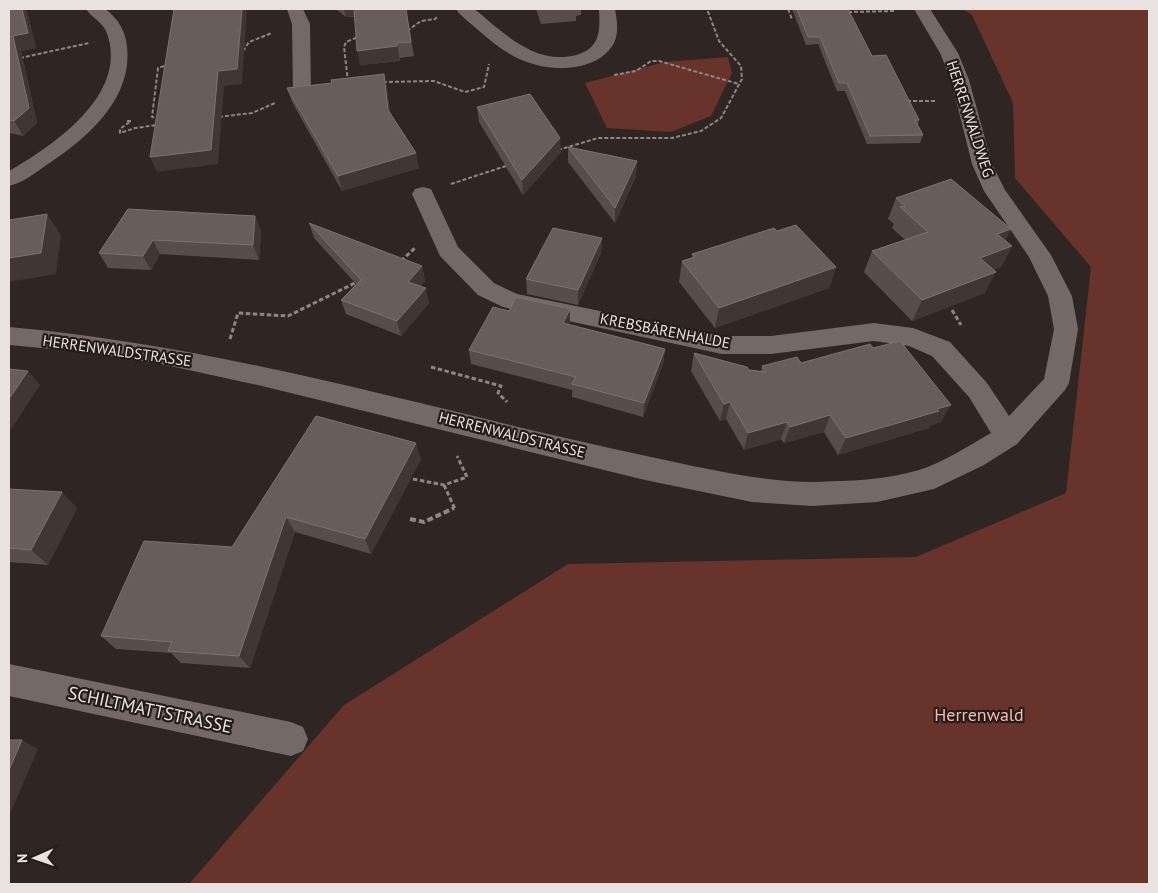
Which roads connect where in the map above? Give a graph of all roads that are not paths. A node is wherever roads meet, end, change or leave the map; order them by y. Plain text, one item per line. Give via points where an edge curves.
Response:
1 (94, 9) edge
2 (295, 9) edge
3 (464, 9) edge
4 (607, 9) edge
5 (923, 10) edge
6 (302, 95) edge
7 (9, 180) edge
8 (423, 194) dead end
9 (9, 336) edge
10 (1007, 436) junction
11 (9, 680) edge
12 (291, 739) dead end

1 - 7 street via 104,14 114,30 121,52 120,70 111,90 94,116 62,145 38,164
2 - 6 street via 301,24
3 - 4 street via 516,50 544,63 580,60 604,46 610,32
5 - 10 street, HERRENWALDWEG via 960,80 982,164 995,191 1040,254 1060,296 1066,329 1056,383
8 - 10 street, KREBSBÄRENHALDE via 448,251 486,289 511,301 722,345 771,345 874,332 913,337 940,349 978,390
9 - 10 street, HERRENWALDSTRASSE via 161,355 282,380 645,468 752,490 812,494 877,490 924,481 974,457
11 - 12 street, SCHILTMATTSTRASSE

